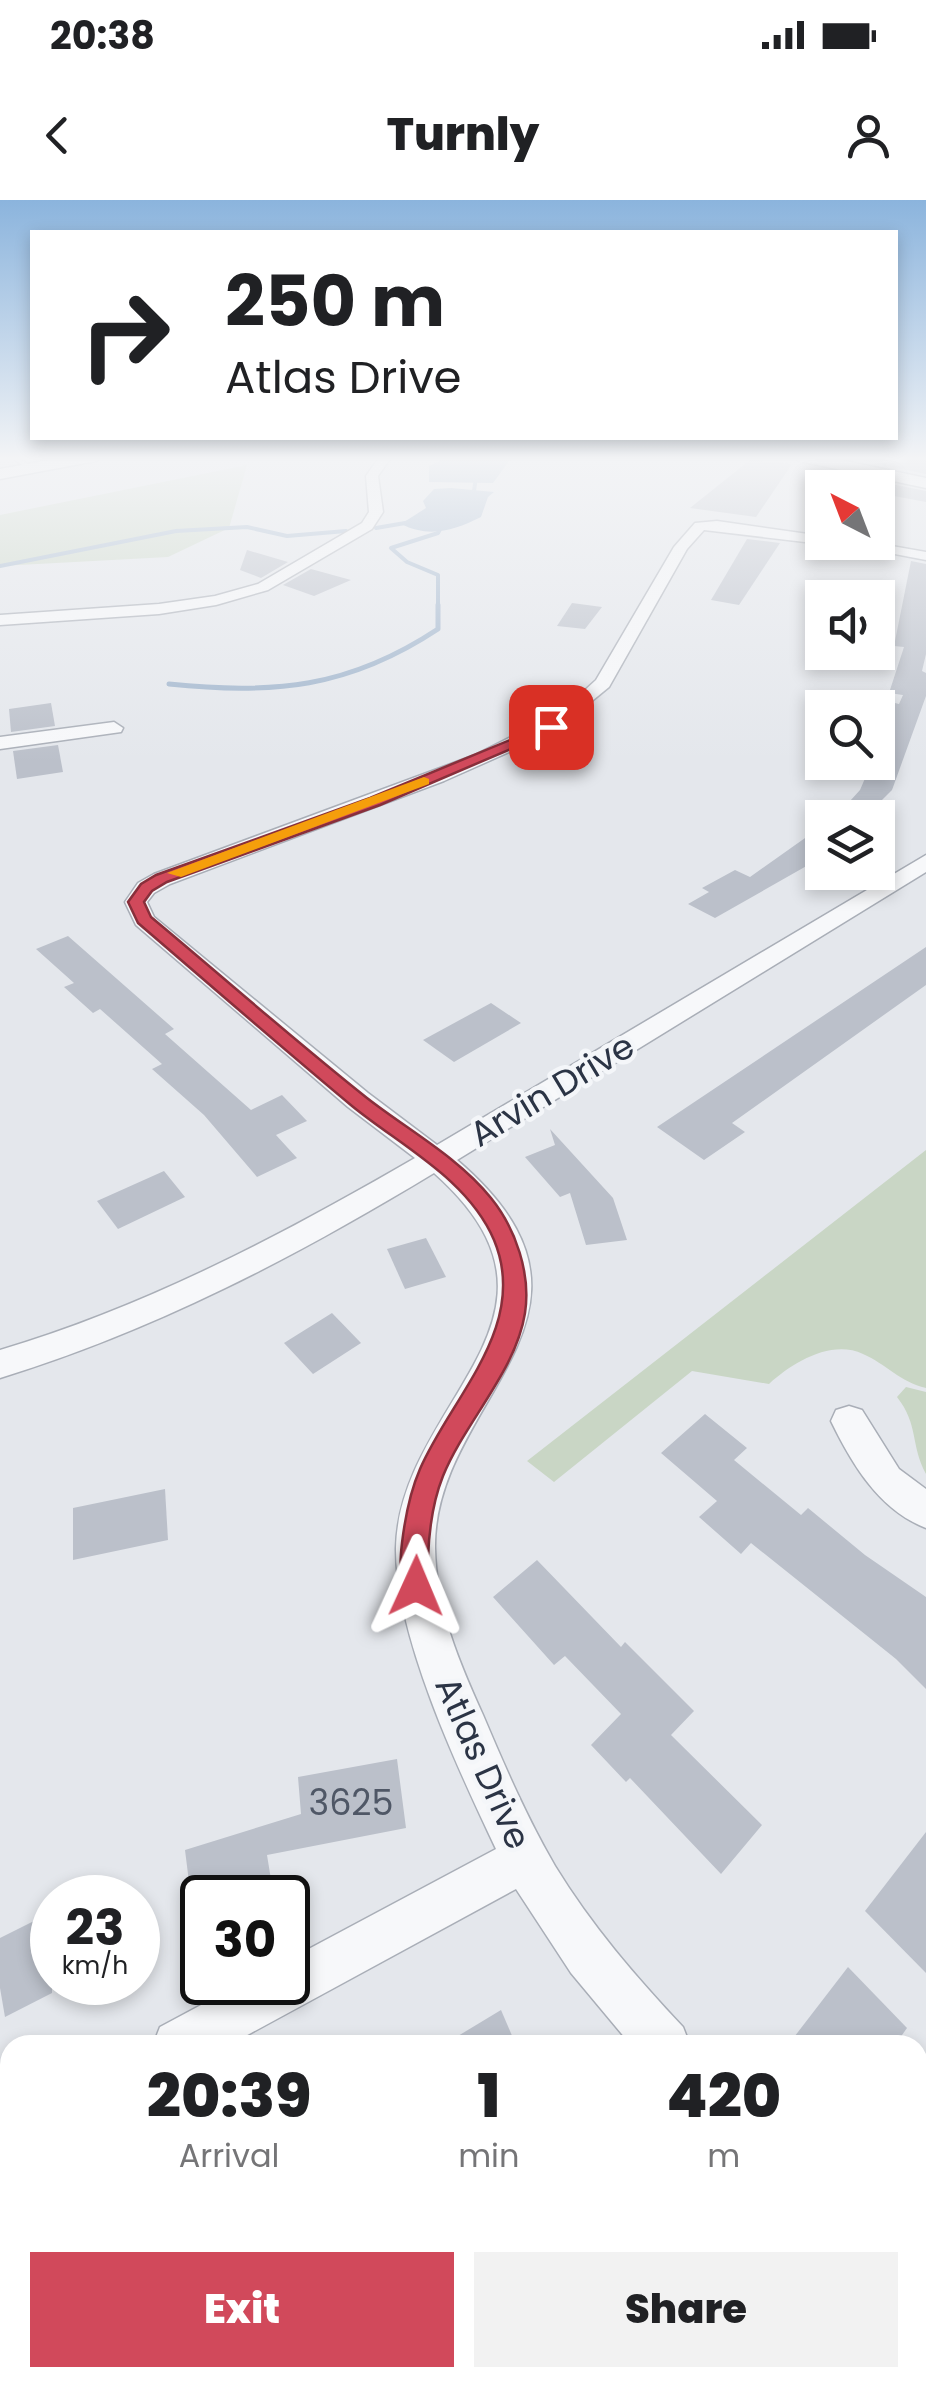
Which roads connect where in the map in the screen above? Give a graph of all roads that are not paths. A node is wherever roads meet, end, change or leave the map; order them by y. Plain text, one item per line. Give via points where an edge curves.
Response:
1 (316, 558) edge
2 (675, 558) edge
3 (0, 620) edge
4 (114, 728) dead end
5 (0, 743) edge
6 (926, 862) edge
7 (436, 1159) junction
8 (0, 1364) edge
9 (849, 1421) dead end
10 (926, 1511) edge
11 (525, 1859) junction
12 (197, 2035) edge
13 (656, 2035) edge

1 - 3 street via 264,587 176,607
2 - 7 street, Atlas Drive via 602,683 551,727 375,802 175,873 138,896 136,910 144,920
4 - 5 street
6 - 7 street, Arvin Drive
7 - 8 street, Arvin Drive via 222,1278 142,1315
7 - 11 street, Atlas Drive via 486,1207 505,1240 515,1295 493,1365 431,1472 419,1514 416,1586 427,1635
9 - 10 street via 886,1482
11 - 12 street
11 - 13 street, Atlas Drive

